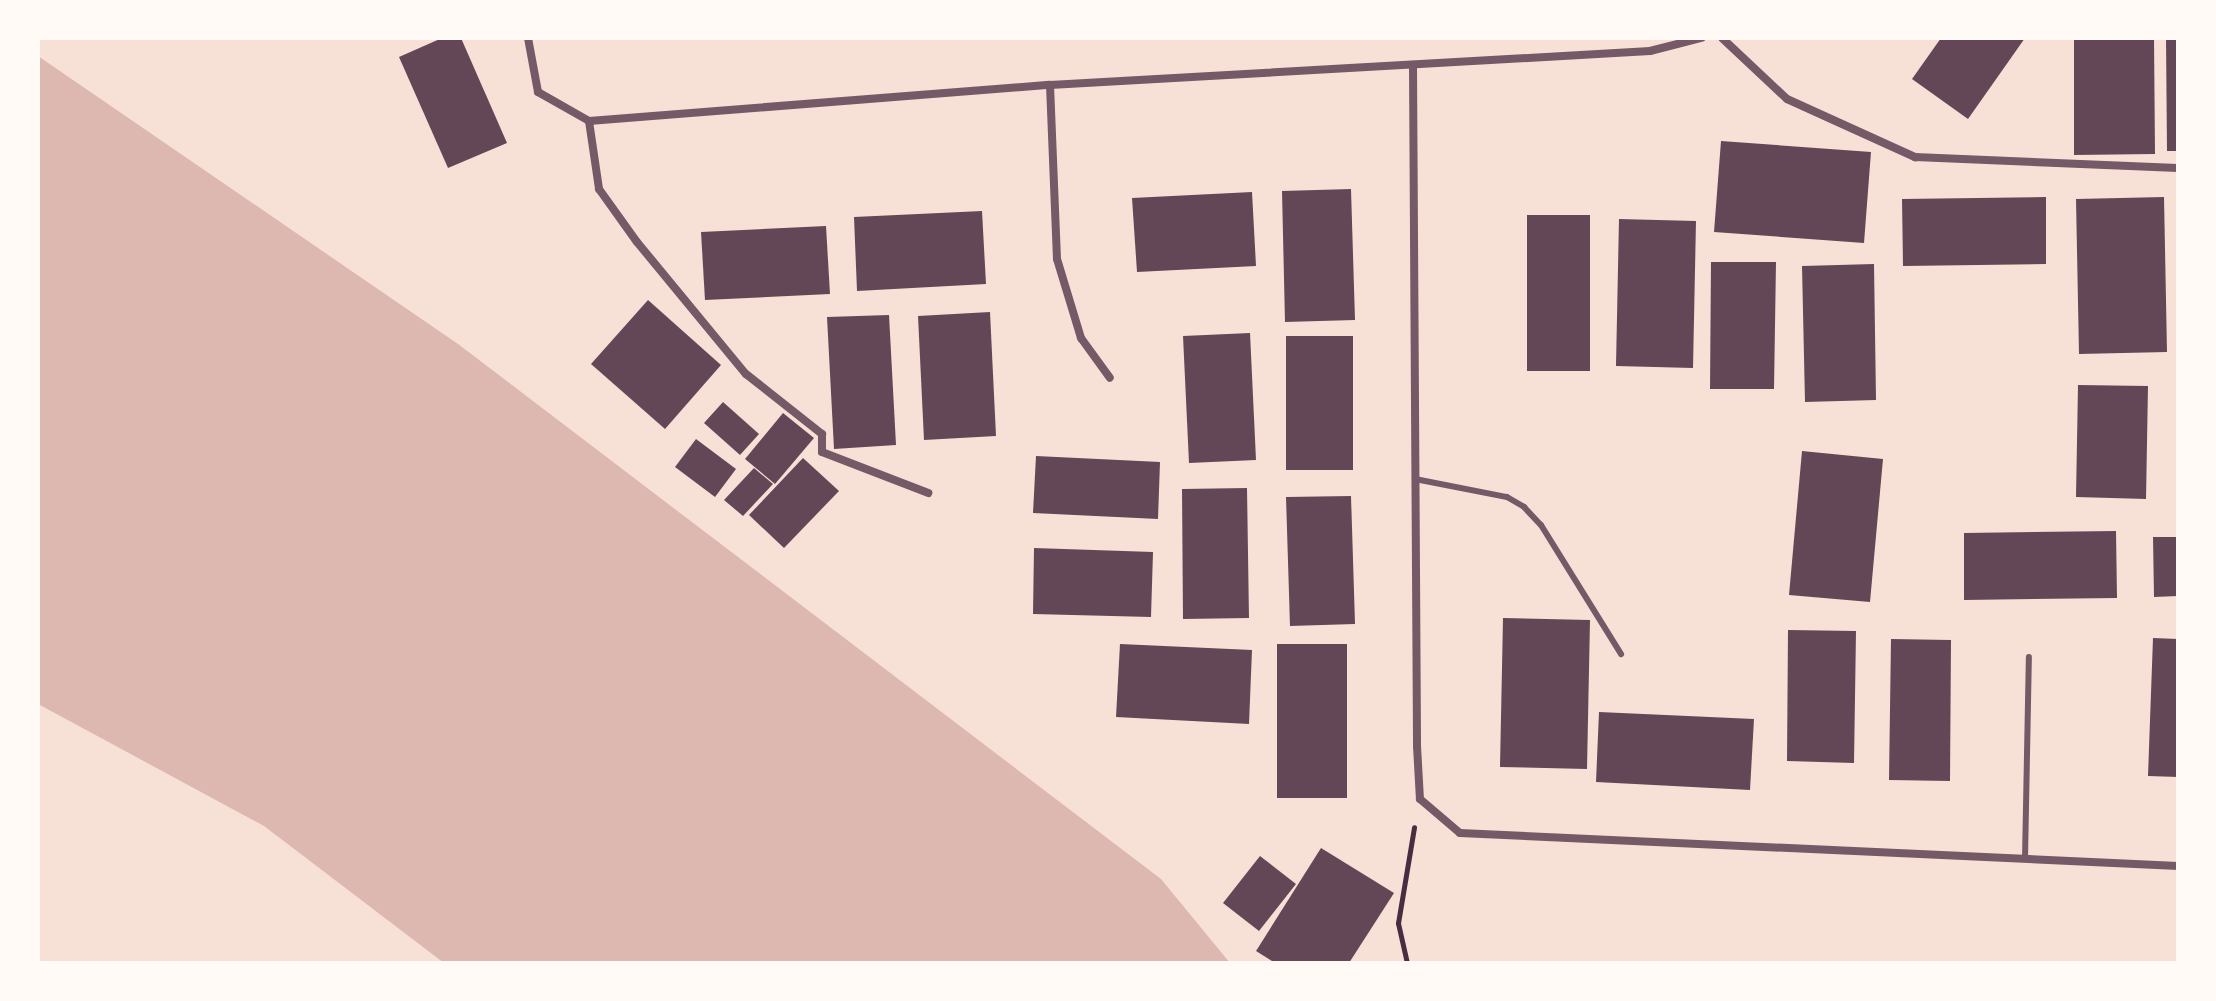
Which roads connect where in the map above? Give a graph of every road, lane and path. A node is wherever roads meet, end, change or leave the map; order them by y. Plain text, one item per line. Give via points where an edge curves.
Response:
1 (528, 38) edge
2 (1701, 38) edge
3 (1722, 38) edge
4 (1413, 66) junction
5 (1050, 85) junction
6 (589, 121) junction
7 (2178, 168) edge
8 (1110, 378) dead end
9 (1415, 479) junction
10 (928, 493) dead end
11 (1621, 654) dead end
12 (2029, 657) dead end
13 (1420, 799) junction
14 (2025, 859) junction
15 (2178, 866) edge
16 (1407, 963) edge

1 - 6 street via 538,92
2 - 4 street via 1650,51
3 - 7 street via 1787,99 1915,157
4 - 5 street
4 - 9 street
5 - 6 street
5 - 8 street via 1057,259 1081,338
6 - 10 street via 599,189 746,374 822,434 822,452
9 - 11 lane via 1507,497 1524,507 1541,525
9 - 13 street
12 - 14 lane
13 - 14 street via 1460,833
13 - 16 path via 1398,923
14 - 15 street

